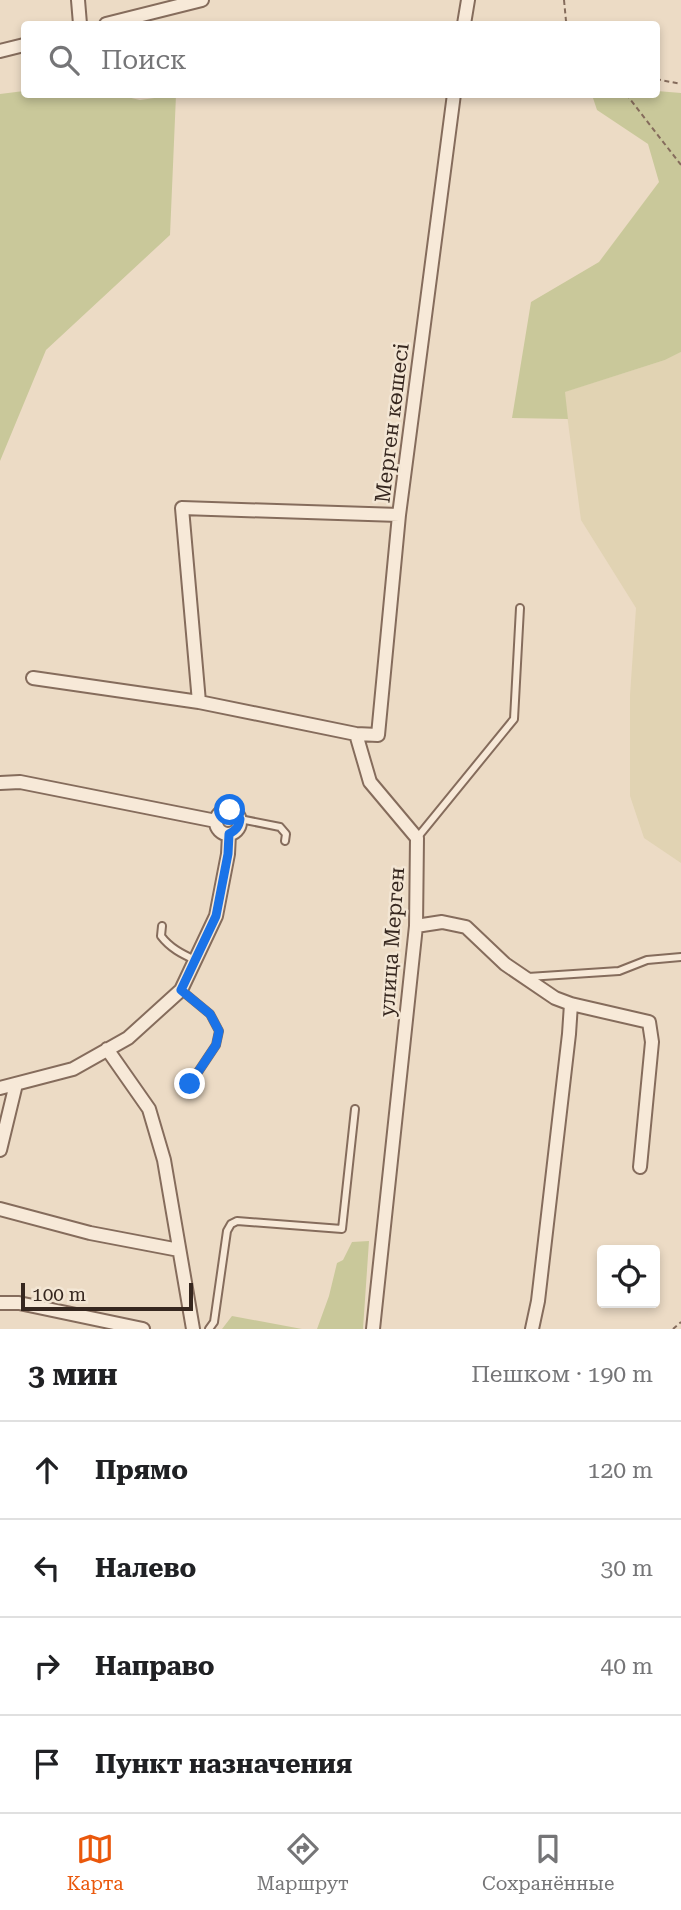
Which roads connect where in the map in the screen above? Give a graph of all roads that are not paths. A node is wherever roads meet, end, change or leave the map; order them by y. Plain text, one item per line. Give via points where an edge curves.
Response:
1 (78, 0) edge
2 (202, 0) edge
3 (468, 0) edge
4 (153, 6) edge
5 (80, 21) edge
6 (114, 21) edge
7 (464, 21) edge
8 (21, 46) edge
9 (0, 51) edge
10 (453, 98) edge
11 (399, 515) junction
12 (520, 608) dead end
13 (33, 678) dead end
14 (199, 702) junction
15 (356, 734) junction
16 (0, 783) edge
17 (240, 819) junction
18 (216, 821) junction
19 (229, 834) junction
20 (417, 838) junction
21 (285, 841) dead end
22 (162, 926) dead end
23 (416, 926) junction
24 (681, 957) edge
25 (195, 960) junction
26 (526, 977) junction
27 (181, 990) junction
28 (570, 1004) junction
29 (107, 1049) junction
30 (16, 1084) junction
31 (190, 1084) dead end
32 (0, 1088) edge
33 (355, 1109) dead end
34 (0, 1150) edge
35 (640, 1167) dead end
36 (0, 1209) edge
37 (179, 1250) junction
38 (0, 1303) edge
39 (143, 1329) edge
40 (193, 1329) edge
41 (209, 1329) edge
42 (373, 1329) edge
43 (531, 1329) edge

1 - 5 street
2 - 4 street
3 - 7 street
4 - 6 street
8 - 9 street
10 - 11 street, Мерген көшесі
11 - 14 street via 182,508
11 - 15 street, Мерген көшесі via 378,735
12 - 20 lane via 514,719
13 - 14 street
14 - 15 street
15 - 20 street, улица Мерген via 370,782
16 - 18 street via 20,782
17 - 18 street via 230,810 223,811
17 - 19 street
17 - 21 lane via 280,827
18 - 19 street via 217,828
19 - 25 street via 216,916
20 - 23 street, улица Мерген
22 - 25 lane via 165,942
23 - 26 street via 442,922 466,927
23 - 42 street, улица Мерген
24 - 26 lane via 647,960 619,971
25 - 27 street
26 - 28 street
27 - 29 street via 128,1038
27 - 31 lane via 210,1014 219,1031 216,1045
28 - 35 street via 649,1022 652,1042
28 - 43 street via 538,1301
29 - 30 street via 73,1069
29 - 37 street via 149,1109 164,1160
30 - 32 street
30 - 34 street
33 - 41 lane via 342,1229 231,1224
36 - 37 street
37 - 40 street
38 - 39 street

